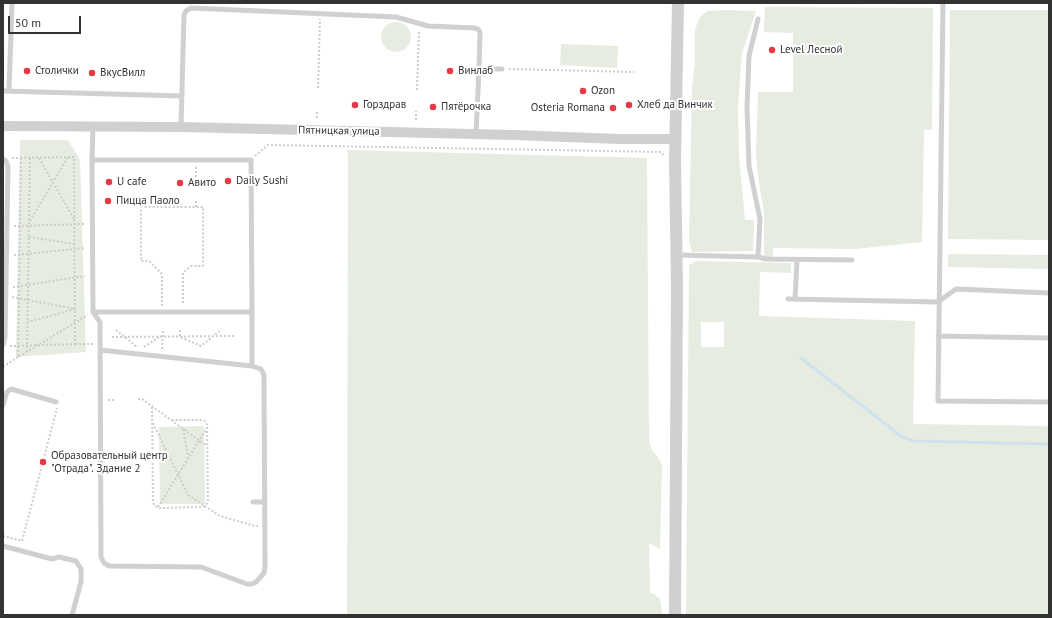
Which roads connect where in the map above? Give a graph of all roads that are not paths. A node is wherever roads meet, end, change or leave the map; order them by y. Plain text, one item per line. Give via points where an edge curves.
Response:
1 (12, 3) edge
2 (678, 3) edge
3 (943, 3) edge
4 (758, 19) dead end
5 (479, 69) junction
6 (502, 69) road end
7 (3, 91) edge
8 (9, 92) junction
9 (182, 96) junction
10 (3, 126) edge
11 (93, 126) junction
12 (180, 127) junction
13 (476, 134) junction
14 (676, 139) junction
15 (5, 160) edge
16 (92, 160) junction
17 (676, 255) junction
18 (758, 257) junction
19 (797, 260) junction
20 (852, 260) dead end
21 (1049, 293) edge
22 (788, 298) dead end
23 (795, 299) junction
24 (938, 302) junction
25 (93, 312) junction
26 (252, 312) junction
27 (938, 336) junction
28 (1049, 338) edge
29 (3, 344) edge
30 (100, 350) junction
31 (252, 366) junction
32 (56, 402) road end
33 (1049, 402) edge
34 (3, 405) edge
35 (253, 502) dead end
36 (265, 502) junction
37 (3, 546) edge
38 (72, 615) edge
39 (675, 615) edge

1 - 8 lane
2 - 14 street
3 - 24 lane
4 - 18 lane via 750,56 747,106 749,166 760,219
5 - 6 lane
5 - 9 lane via 482,37 475,28 428,26 396,17 191,8 186,10 184,15
5 - 13 lane
7 - 8 lane
8 - 9 lane
9 - 12 lane
10 - 11 street, Пятницкая улица
11 - 12 street, Пятницкая улица
11 - 16 lane
12 - 13 street, Пятницкая улица
13 - 14 street, Пятницкая улица
14 - 17 street
15 - 29 lane via 8,167 6,336
16 - 25 lane
16 - 26 lane via 251,160
17 - 18 lane
17 - 39 street
18 - 19 lane
19 - 20 lane
19 - 23 lane
21 - 24 lane via 956,289
22 - 23 lane
23 - 24 lane
24 - 27 lane
25 - 26 lane
25 - 30 lane via 100,322
26 - 31 lane
27 - 28 lane
27 - 33 lane via 938,401
30 - 31 lane
30 - 36 lane via 101,557 104,563 109,566 201,567 252,584 264,573
31 - 36 lane via 261,369 264,375
32 - 34 lane via 11,389 7,392
35 - 36 lane
37 - 38 lane via 52,559 59,556 76,561 81,570 81,582

